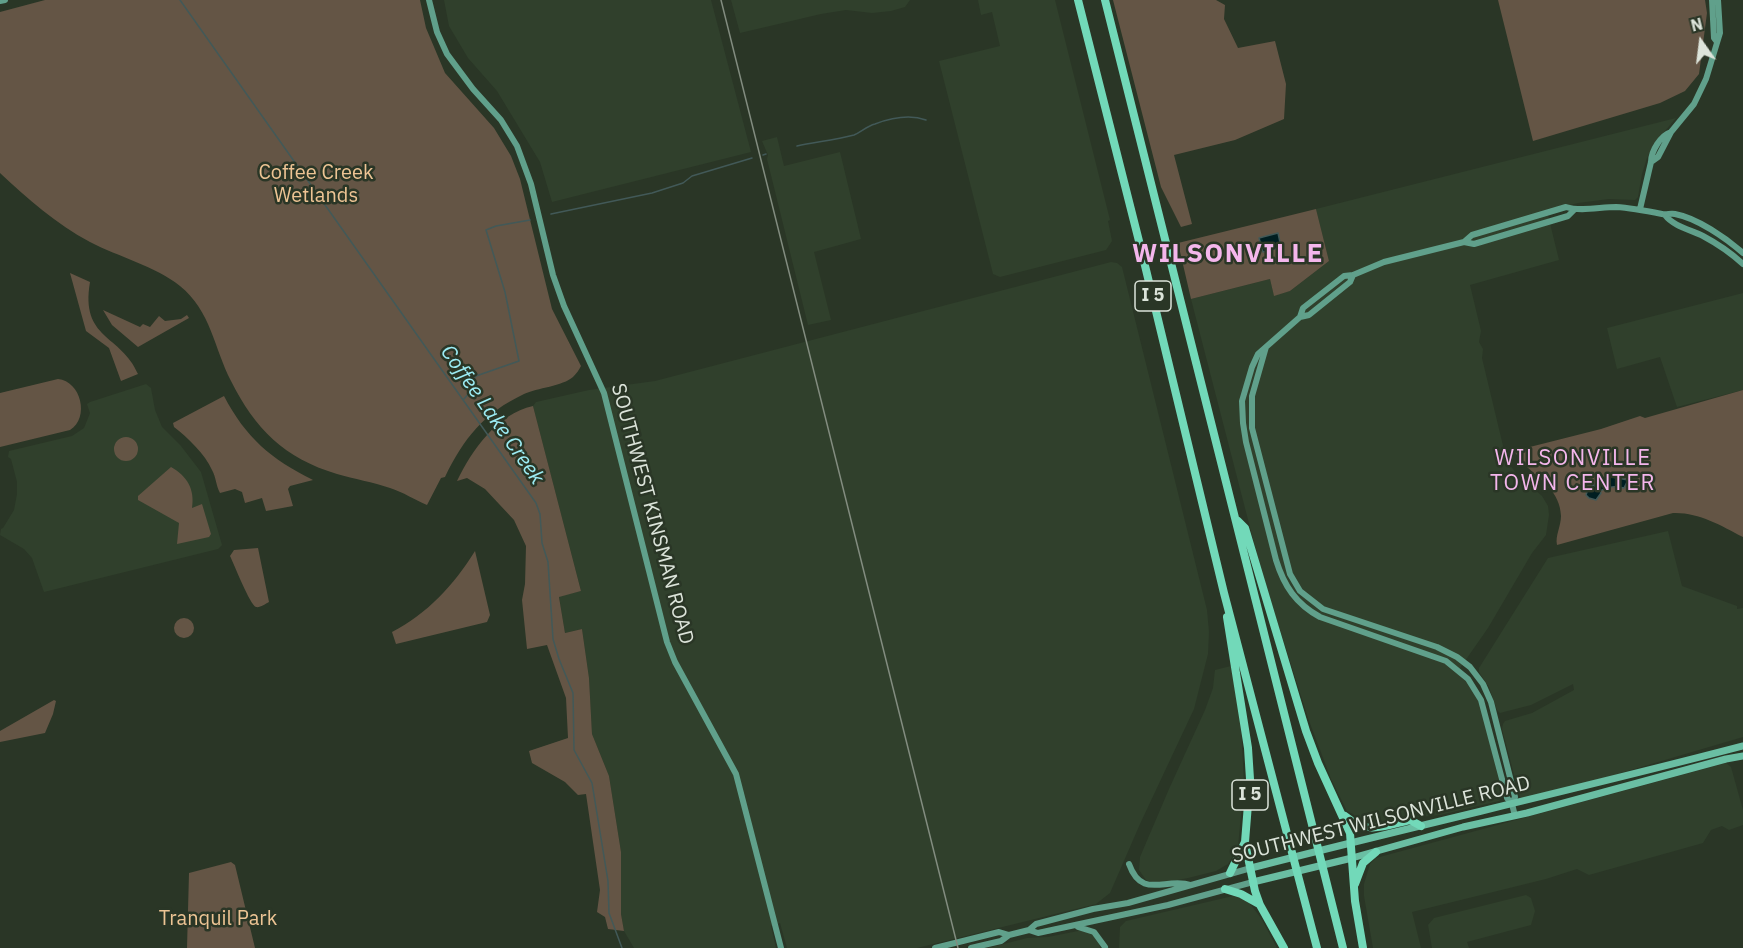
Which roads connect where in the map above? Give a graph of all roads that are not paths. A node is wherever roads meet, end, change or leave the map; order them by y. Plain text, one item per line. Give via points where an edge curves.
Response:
1 (5, 0) edge
2 (429, 0) edge
3 (1078, 0) edge
4 (1105, 0) edge
5 (1712, 0) edge
6 (1718, 0) edge
7 (0, 1) edge
8 (1717, 42) junction
9 (1640, 210) junction
10 (1665, 215) junction
11 (1743, 253) edge
12 (1743, 264) edge
13 (1237, 521) junction
14 (1224, 593) junction
15 (1743, 747) edge
16 (1743, 756) edge
17 (1512, 804) junction
18 (1342, 814) junction
19 (1515, 816) junction
20 (1421, 826) junction
21 (1245, 842) junction
22 (1351, 842) junction
23 (1376, 852) junction
24 (1352, 858) junction
25 (1129, 864) dead end
26 (1251, 868) junction
27 (1230, 873) junction
28 (1253, 882) junction
29 (1191, 885) junction
30 (1354, 887) junction
31 (1225, 889) junction
32 (1260, 905) junction
33 (1071, 926) junction
34 (1030, 930) junction
35 (1009, 935) junction
36 (1105, 947) edge
37 (781, 948) edge
38 (935, 948) edge
39 (971, 948) edge
40 (1284, 948) edge
41 (1317, 948) edge
42 (1343, 948) edge
43 (1363, 948) edge

1 - 7 main road
2 - 37 main road, SOUTHWEST KINSMAN ROAD via 447,54 501,120 517,146 561,295 604,393 667,642 735,771
3 - 14 highway, I 5
4 - 13 highway, I 5
5 - 8 main road
6 - 8 main road
8 - 9 main road via 1699,95 1671,132 1658,158 1651,162
9 - 10 main road
9 - 17 main road via 1566,207 1472,235 1464,242 1344,276 1304,308 1300,317 1266,348 1252,396 1252,428 1292,580 1323,609 1437,647 1473,671 1494,711 1515,797
10 - 11 main road via 1673,213 1697,223
10 - 12 main road via 1669,221 1716,243
13 - 18 highway, I 5 via 1245,528 1306,731
13 - 42 highway, I 5
14 - 21 highway, I 5 via 1248,748 1250,801
14 - 41 highway, I 5
15 - 17 main road, SOUTHWEST WILSONVILLE ROAD
16 - 19 main road, SOUTHWEST WILSONVILLE ROAD
17 - 19 main road
17 - 20 main road, SOUTHWEST WILSONVILLE ROAD
18 - 20 highway via 1367,828 1410,820
18 - 22 highway, I 5
19 - 23 main road, SOUTHWEST WILSONVILLE ROAD
20 - 22 main road, SOUTHWEST WILSONVILLE ROAD
21 - 26 highway, I 5
21 - 27 highway, I 5
22 - 24 highway, I 5
22 - 26 main road, SOUTHWEST WILSONVILLE ROAD
23 - 24 main road, SOUTHWEST WILSONVILLE ROAD
23 - 30 highway via 1363,864
24 - 28 main road, SOUTHWEST WILSONVILLE ROAD
24 - 30 highway, I 5
25 - 29 main road via 1144,885
26 - 27 main road, SOUTHWEST WILSONVILLE ROAD
26 - 28 highway, I 5
27 - 29 main road, SOUTHWEST WILSONVILLE ROAD
28 - 31 main road, SOUTHWEST WILSONVILLE ROAD
28 - 32 highway, I 5
29 - 34 main road, SOUTHWEST WILSONVILLE ROAD via 1036,924
30 - 43 highway, I 5
31 - 32 highway
31 - 33 main road, SOUTHWEST WILSONVILLE ROAD
32 - 40 highway, I 5
33 - 34 main road, SOUTHWEST WILSONVILLE ROAD via 1038,933
33 - 36 main road via 1094,932
34 - 35 main road, SOUTHWEST WILSONVILLE ROAD
35 - 38 main road, SOUTHWEST WILSONVILLE ROAD via 999,932
35 - 39 main road, SOUTHWEST WILSONVILLE ROAD

